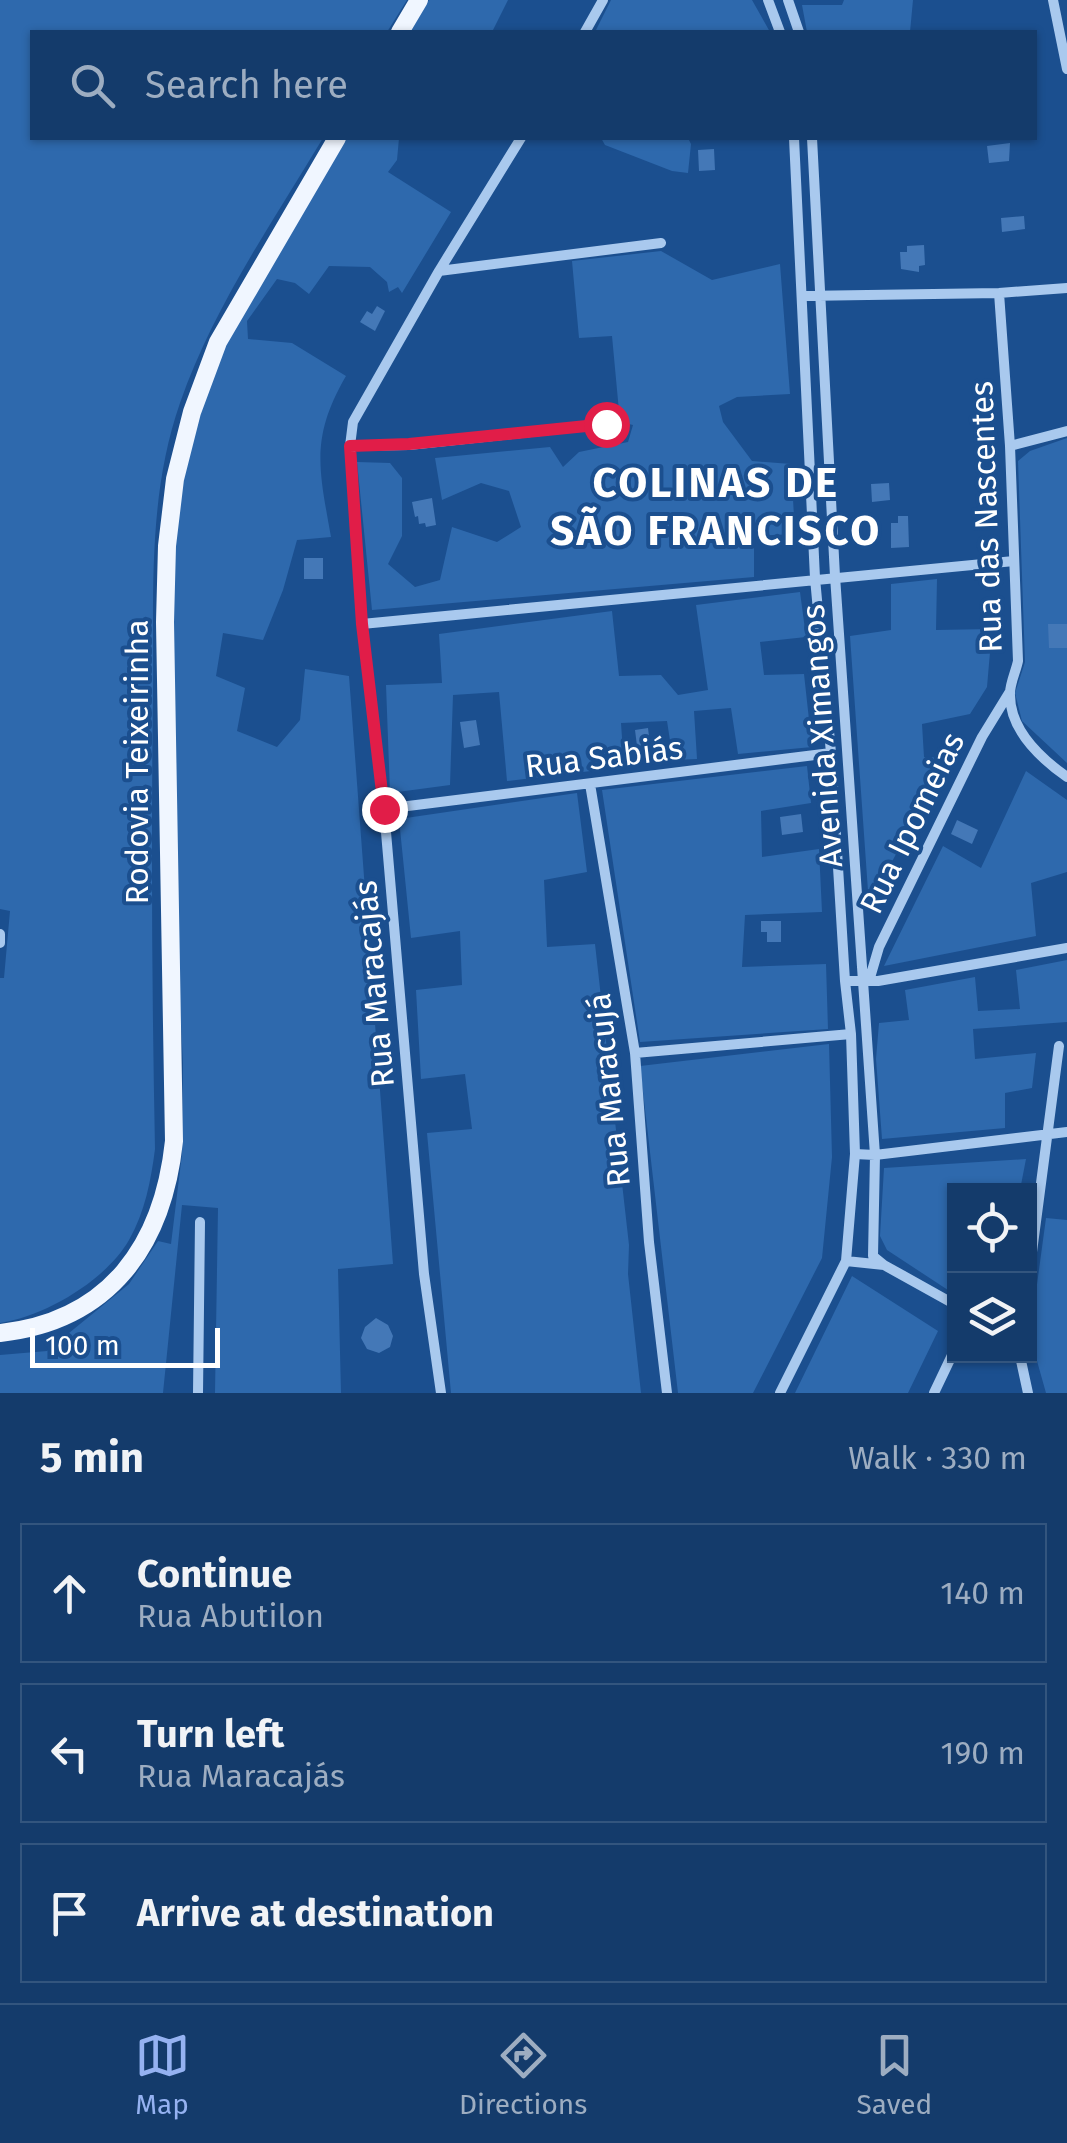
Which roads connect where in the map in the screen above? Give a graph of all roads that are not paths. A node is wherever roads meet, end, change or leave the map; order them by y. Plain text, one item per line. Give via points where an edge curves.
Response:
1 (419, 0) edge
2 (603, 0) edge
3 (768, 0) edge
4 (788, 0) edge
5 (1053, 0) edge
6 (401, 30) edge
7 (586, 30) edge
8 (779, 30) edge
9 (798, 30) edge
10 (1067, 69) edge
11 (336, 140) edge
12 (520, 140) edge
13 (794, 140) edge
14 (812, 140) edge
15 (662, 242) dead end
16 (439, 271) junction
17 (1067, 288) edge
18 (999, 293) junction
19 (802, 296) junction
20 (820, 296) junction
21 (606, 424) dead end
22 (1067, 431) edge
23 (350, 446) junction
24 (1010, 446) junction
25 (1014, 561) junction
26 (835, 576) junction
27 (815, 578) junction
28 (362, 624) junction
29 (1010, 692) junction
30 (830, 753) junction
31 (1067, 777) edge
32 (590, 784) junction
33 (384, 809) junction
34 (0, 934) edge
35 (0, 943) edge
36 (1067, 948) edge
37 (844, 981) junction
38 (867, 981) junction
39 (852, 1034) junction
40 (1059, 1046) dead end
41 (634, 1053) junction
42 (1067, 1132) edge
43 (1048, 1137) junction
44 (855, 1154) junction
45 (875, 1155) junction
46 (1037, 1216) edge
47 (200, 1222) dead end
48 (846, 1261) junction
49 (884, 1265) junction
50 (947, 1300) edge
51 (0, 1332) edge
52 (948, 1363) edge
53 (1022, 1363) edge
54 (198, 1393) edge
55 (441, 1393) edge
56 (667, 1393) edge
57 (780, 1393) edge
58 (934, 1393) edge
59 (1028, 1393) edge

1 - 6 main road
2 - 7 street
3 - 8 street
4 - 9 street
5 - 10 street
11 - 51 main road, Rodovia Teixeirinha via 218,342 175,480 165,622 174,1141 164,1198 143,1248 99,1296 60,1318
12 - 16 street, Rua Maracajás
13 - 19 street, Avenida Ximangos
14 - 20 street, Avenida Ximangos
15 - 16 street
16 - 23 street, Rua Maracajás via 353,422
17 - 18 street
18 - 20 street
18 - 24 street, Rua das Nascentes
19 - 20 street
19 - 27 street, Avenida Ximangos
20 - 26 street, Avenida Ximangos
21 - 23 street
22 - 24 street
23 - 28 street, Rua Maracajás
24 - 25 street, Rua das Nascentes
25 - 26 street
25 - 29 street, Rua das Nascentes via 1018,661
26 - 27 street
26 - 38 street, Avenida Ximangos
27 - 28 street
27 - 30 street, Avenida Ximangos
28 - 33 street, Rua Maracajás
29 - 31 street, Rua das Nascentes via 1026,740
29 - 38 street, Rua Ipomeias via 973,754
30 - 32 street, Rua Sabiás
30 - 37 street, Avenida Ximangos
32 - 33 street, Rua Sabiás
32 - 41 street, Rua Maracujá
33 - 55 street, Rua Maracajás via 424,1274
34 - 35 street
36 - 38 street
37 - 38 street
37 - 39 street, Avenida Ximangos
38 - 45 street, Avenida Ximangos
39 - 41 street
39 - 44 street, Avenida Ximangos
40 - 43 street
41 - 56 street, Rua Maracujá
42 - 43 street
43 - 45 street
43 - 46 street
44 - 45 street
44 - 48 street, Avenida Ximangos
45 - 49 street, Avenida Ximangos via 871,1237 873,1256
47 - 54 street
48 - 49 street
48 - 57 street
49 - 50 street
52 - 58 street
53 - 59 street

